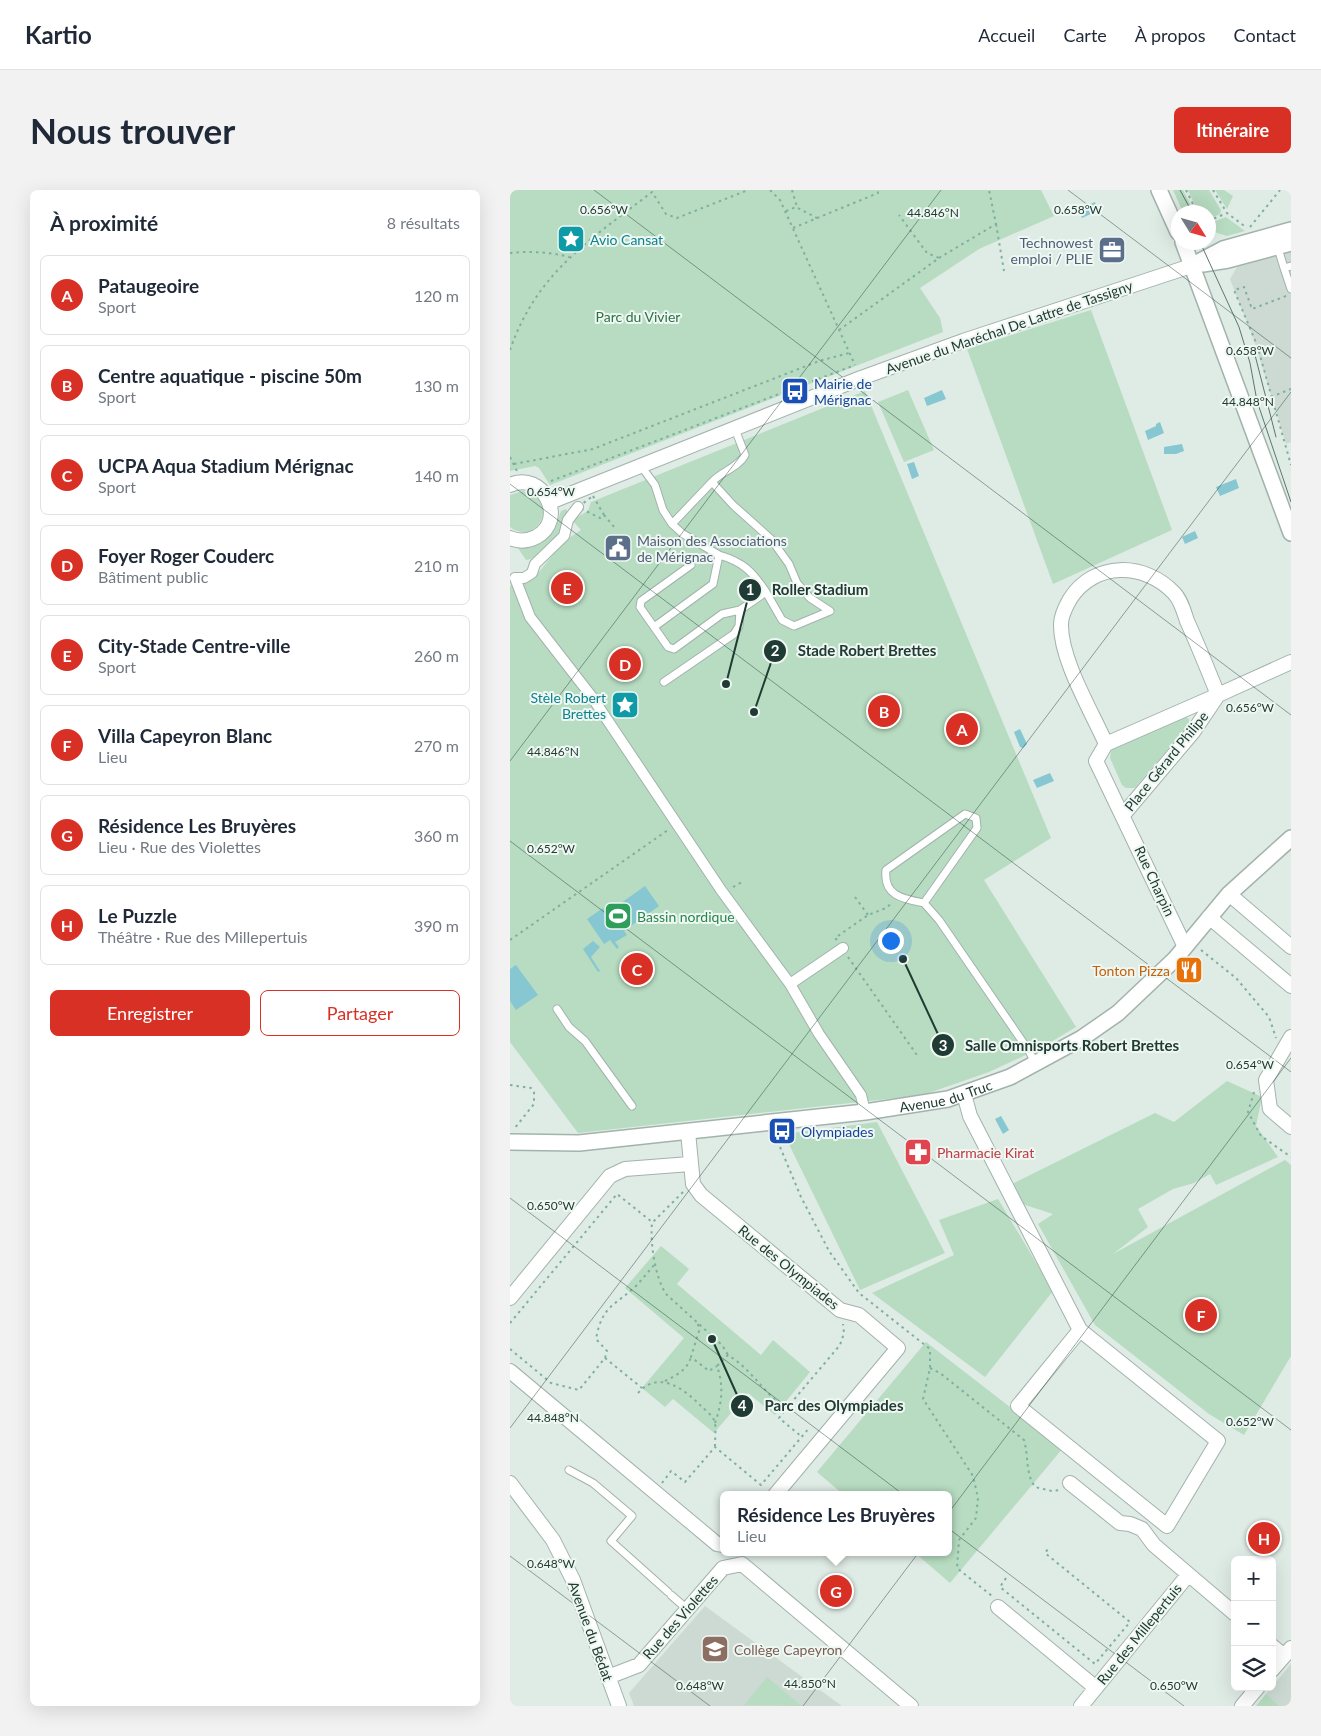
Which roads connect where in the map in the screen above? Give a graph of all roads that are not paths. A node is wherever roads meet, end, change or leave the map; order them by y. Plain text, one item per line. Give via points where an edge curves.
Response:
1 (1159, 190) edge
2 (1171, 217) edge
3 (1291, 230) edge
4 (1281, 242) edge
5 (1186, 250) edge
6 (1191, 266) junction
7 (1288, 267) edge
8 (1291, 289) edge
9 (735, 429) junction
10 (641, 466) junction
11 (712, 482) junction
12 (510, 485) edge
13 (550, 502) junction
14 (578, 507) road end
15 (672, 524) junction
16 (1291, 533) edge
17 (510, 538) edge
18 (719, 555) junction
19 (692, 565) dead end
20 (766, 592) junction
21 (740, 610) junction
22 (654, 627) junction
23 (1291, 662) edge
24 (664, 682) dead end
25 (1218, 694) junction
26 (1106, 744) junction
27 (1123, 815) junction
28 (1291, 838) edge
29 (1230, 894) junction
30 (924, 903) junction
31 (1209, 917) junction
32 (1191, 947) junction
33 (1291, 947) edge
34 (843, 948) road end
35 (790, 984) junction
36 (1291, 986) edge
37 (557, 1009) dead end
38 (1291, 1037) edge
39 (1036, 1065) junction
40 (964, 1094) junction
41 (632, 1106) dead end
42 (865, 1112) junction
43 (1291, 1127) edge
44 (688, 1132) junction
45 (511, 1142) edge
46 (690, 1164) junction
47 (510, 1298) edge
48 (1080, 1330) junction
49 (510, 1371) edge
50 (569, 1470) dead end
51 (1070, 1482) road end
52 (510, 1483) edge
53 (778, 1491) edge
54 (720, 1544) edge
55 (1188, 1575) junction
56 (998, 1607) dead end
57 (687, 1609) junction
58 (1231, 1611) edge
59 (1276, 1648) edge
60 (1288, 1652) edge
61 (1276, 1666) edge
62 (608, 1677) junction
63 (1096, 1688) junction
64 (1255, 1691) edge
65 (619, 1706) edge
66 (911, 1706) edge
67 (1081, 1706) edge
68 (1242, 1706) edge

1 - 2 street
3 - 4 street
4 - 6 street via 1228,260
4 - 7 lane
5 - 6 street
6 - 9 street, Avenue du Maréchal De Lattre de Tassigny via 963,341
6 - 16 street
7 - 8 lane
9 - 10 street, Avenue du Maréchal De Lattre de Tassigny
9 - 11 lane via 745,455 741,462 719,474
10 - 13 street, Avenue du Maréchal De Lattre de Tassigny
10 - 15 lane via 655,485 663,510
11 - 15 lane
11 - 20 lane via 771,539 789,564 797,583 810,598 830,611 794,626 782,620
12 - 13 street via 531,483 539,487
13 - 17 street via 550,520 540,535 522,541
14 - 35 street via 568,520 564,536 535,564 532,572 524,578 515,578 530,617 592,697 724,894
15 - 18 lane
18 - 20 lane via 738,561 756,576
18 - 22 lane via 713,584
19 - 22 lane via 641,602 640,607
20 - 21 lane
21 - 22 lane via 722,614 674,649 668,647
21 - 24 lane via 740,626 734,634
23 - 25 street
25 - 26 street, Place Gérard Philipe
25 - 26 street via 1176,595 1143,573 1111,570 1092,576 1076,590 1061,623 1064,650
25 - 27 street, Place Gérard Philipe via 1193,732
26 - 27 street, Place Gérard Philipe via 1096,761
27 - 32 street, Rue Charpin
28 - 29 street, Avenue du Truc
29 - 31 street, Avenue du Truc
29 - 33 street
30 - 30 lane via 977,828 976,818 965,814 886,870 888,888 898,899
30 - 39 lane via 939,920
31 - 32 street, Avenue du Truc
31 - 36 street
32 - 39 street, Avenue du Truc via 1118,1013
34 - 35 street
35 - 42 street via 819,1034 861,1095
37 - 41 lane via 569,1027 585,1041
38 - 43 street via 1266,1080 1270,1109
39 - 40 street, Avenue du Truc
40 - 42 street, Avenue du Truc via 921,1105
40 - 48 street via 970,1116
42 - 44 street, Avenue du Truc
44 - 45 street, Avenue du Truc via 579,1143
44 - 46 street
46 - 47 street via 625,1169 610,1176
46 - 53 street, Rue des Olympiades via 693,1184 701,1195 840,1310 859,1315 898,1348
48 - 48 street via 1218,1441 1167,1526 1018,1406
49 - 54 street
50 - 57 lane via 593,1483 632,1516 611,1541
51 - 55 street, Rue des Millepertuis via 1120,1523 1142,1529 1154,1545
52 - 62 street, Avenue du Bédat via 553,1540 573,1580
55 - 58 street, Rue des Millepertuis
55 - 63 street, Rue des Millepertuis
56 - 63 street, Rue des Millepertuis
57 - 62 street, Rue des Violettes via 639,1665
57 - 66 street, Rue des Violettes via 723,1568 742,1564
59 - 60 street
60 - 61 street
62 - 65 street, Avenue du Bédat
63 - 67 street
64 - 68 street

